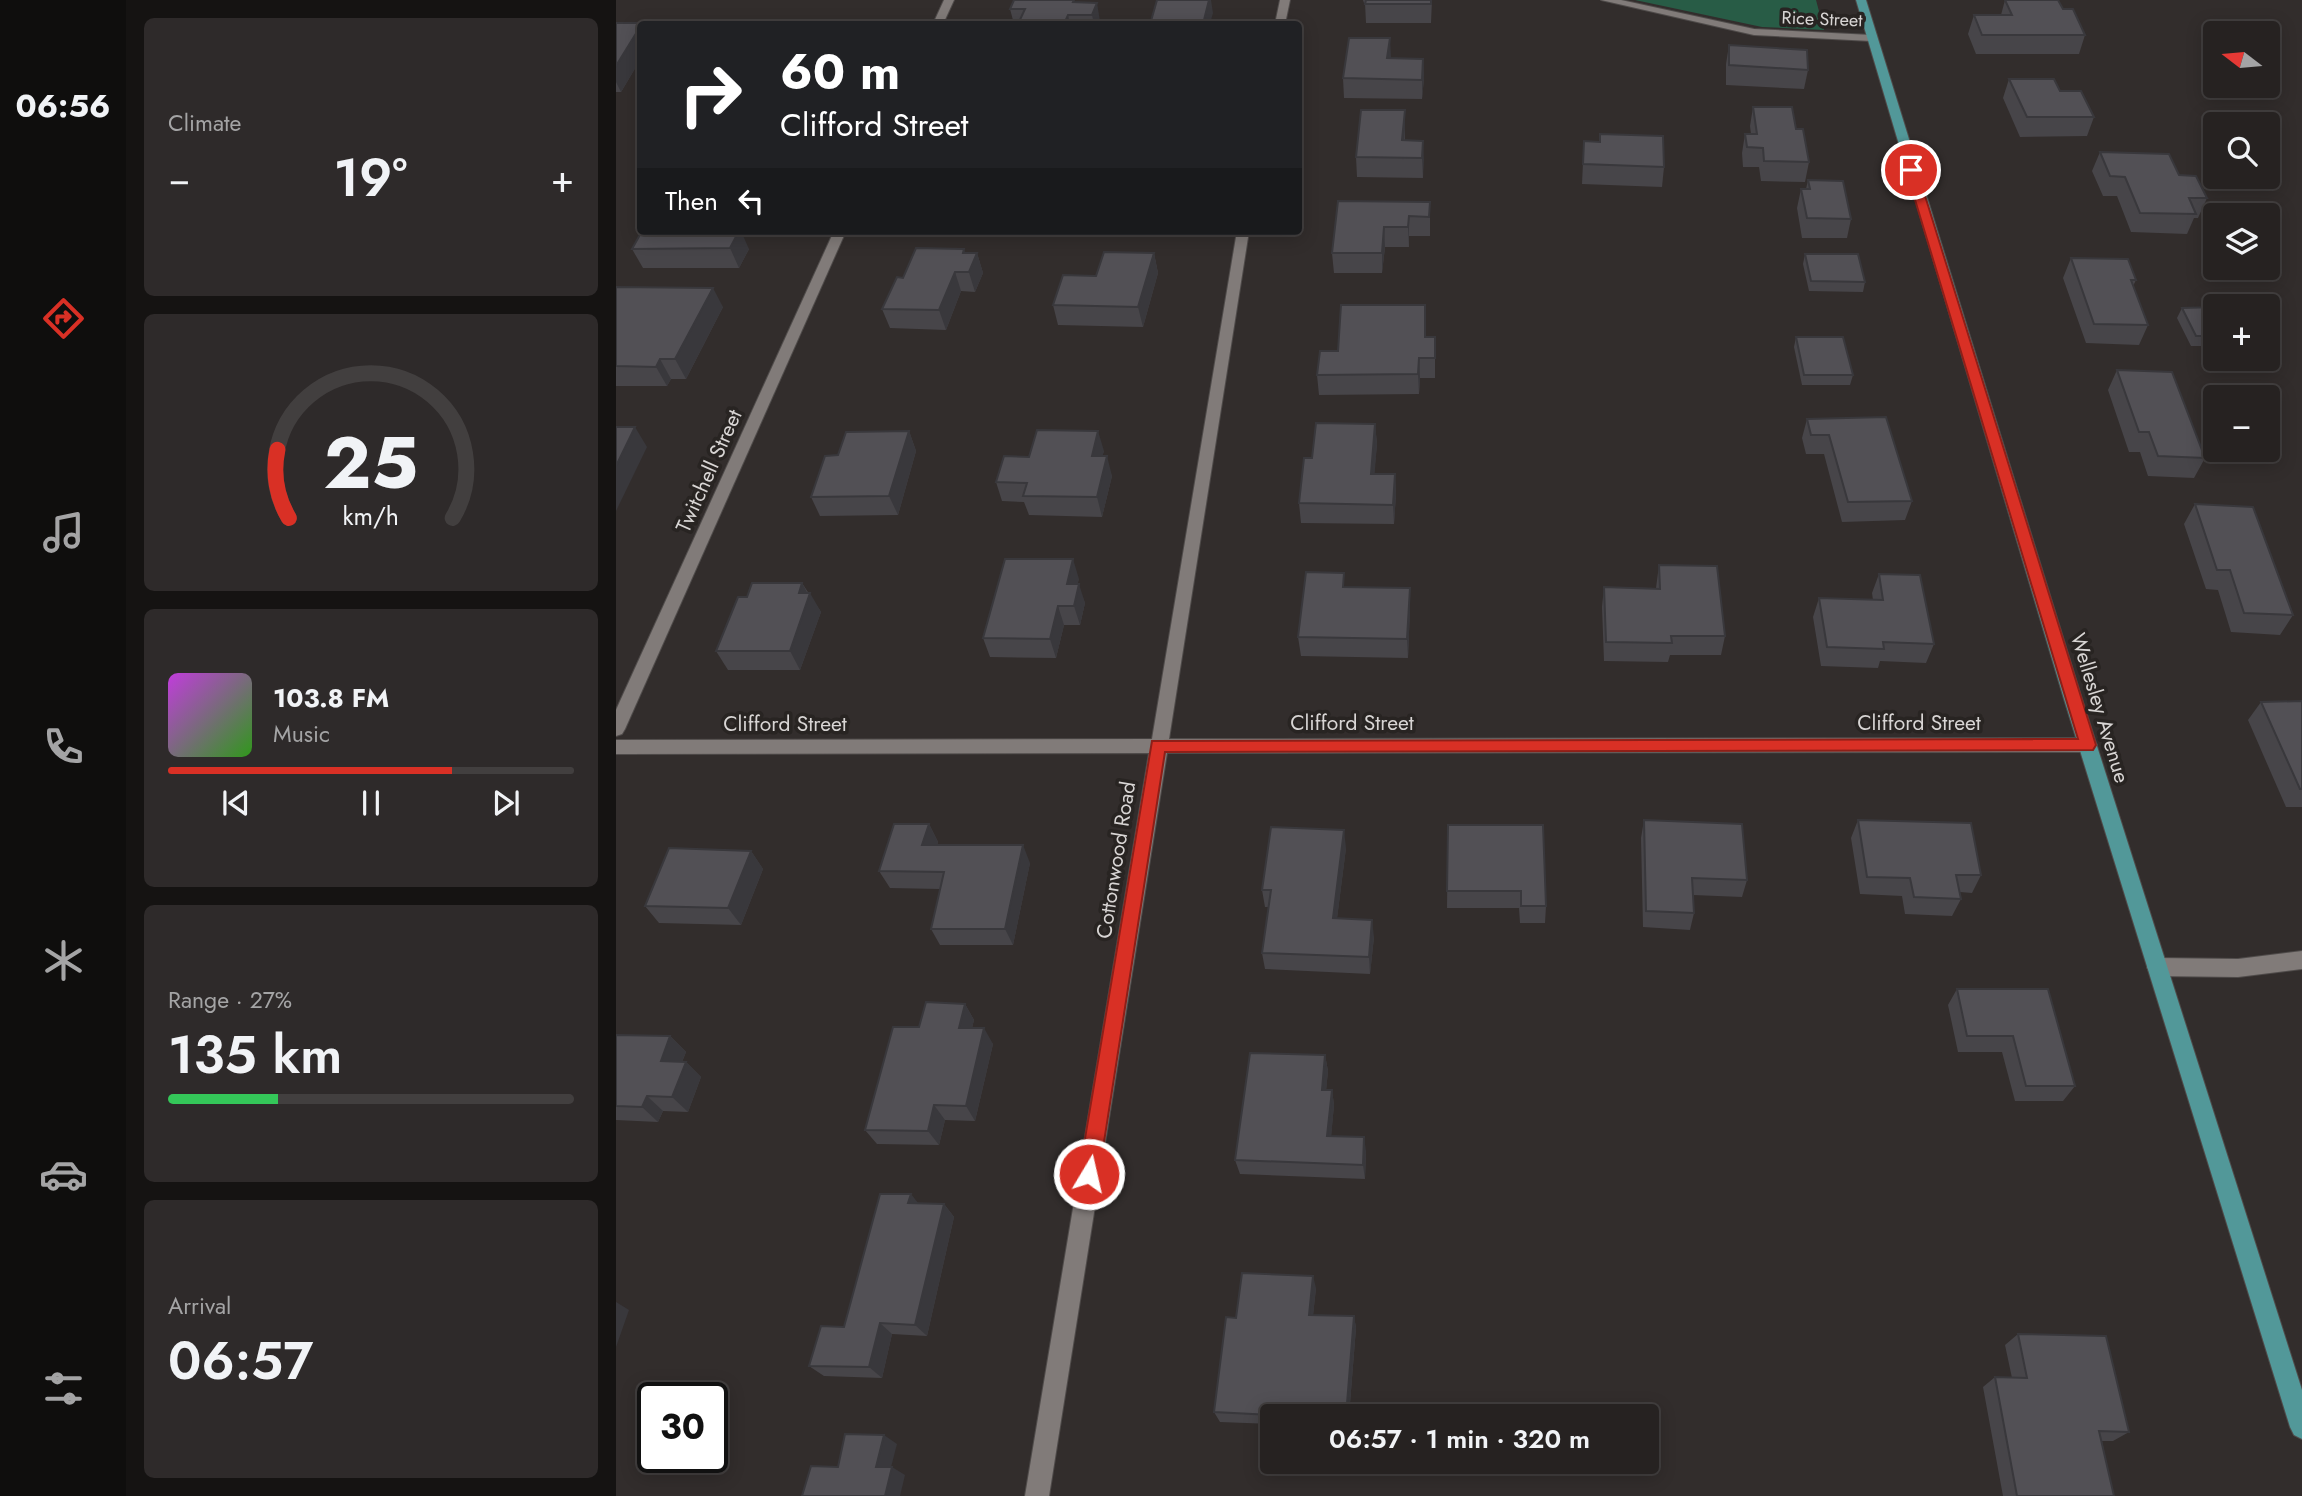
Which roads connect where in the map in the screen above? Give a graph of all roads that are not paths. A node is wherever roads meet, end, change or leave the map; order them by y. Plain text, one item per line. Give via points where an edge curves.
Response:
1 (949, 0) edge
2 (1285, 0) edge
3 (1606, 0) edge
4 (1861, 0) edge
5 (939, 21) edge
6 (1281, 21) edge
7 (1871, 38) junction
8 (838, 235) edge
9 (1242, 235) edge
10 (616, 729) edge
11 (2088, 745) junction
12 (1158, 746) junction
13 (616, 747) edge
14 (2302, 960) edge
15 (2157, 967) junction
16 (2302, 1427) edge
17 (1037, 1496) edge

1 - 5 street
2 - 6 street
3 - 7 street, Rice Street via 1754,32
4 - 7 main road, Wellesley Avenue
7 - 11 main road, Wellesley Avenue
8 - 10 street, Twitchell Street
9 - 12 street, Cottonwood Road
11 - 12 street, Clifford Street
11 - 15 main road, Wellesley Avenue
12 - 13 street, Clifford Street
12 - 17 street, Cottonwood Road
14 - 15 street via 2238,968
15 - 16 main road, Wellesley Avenue

